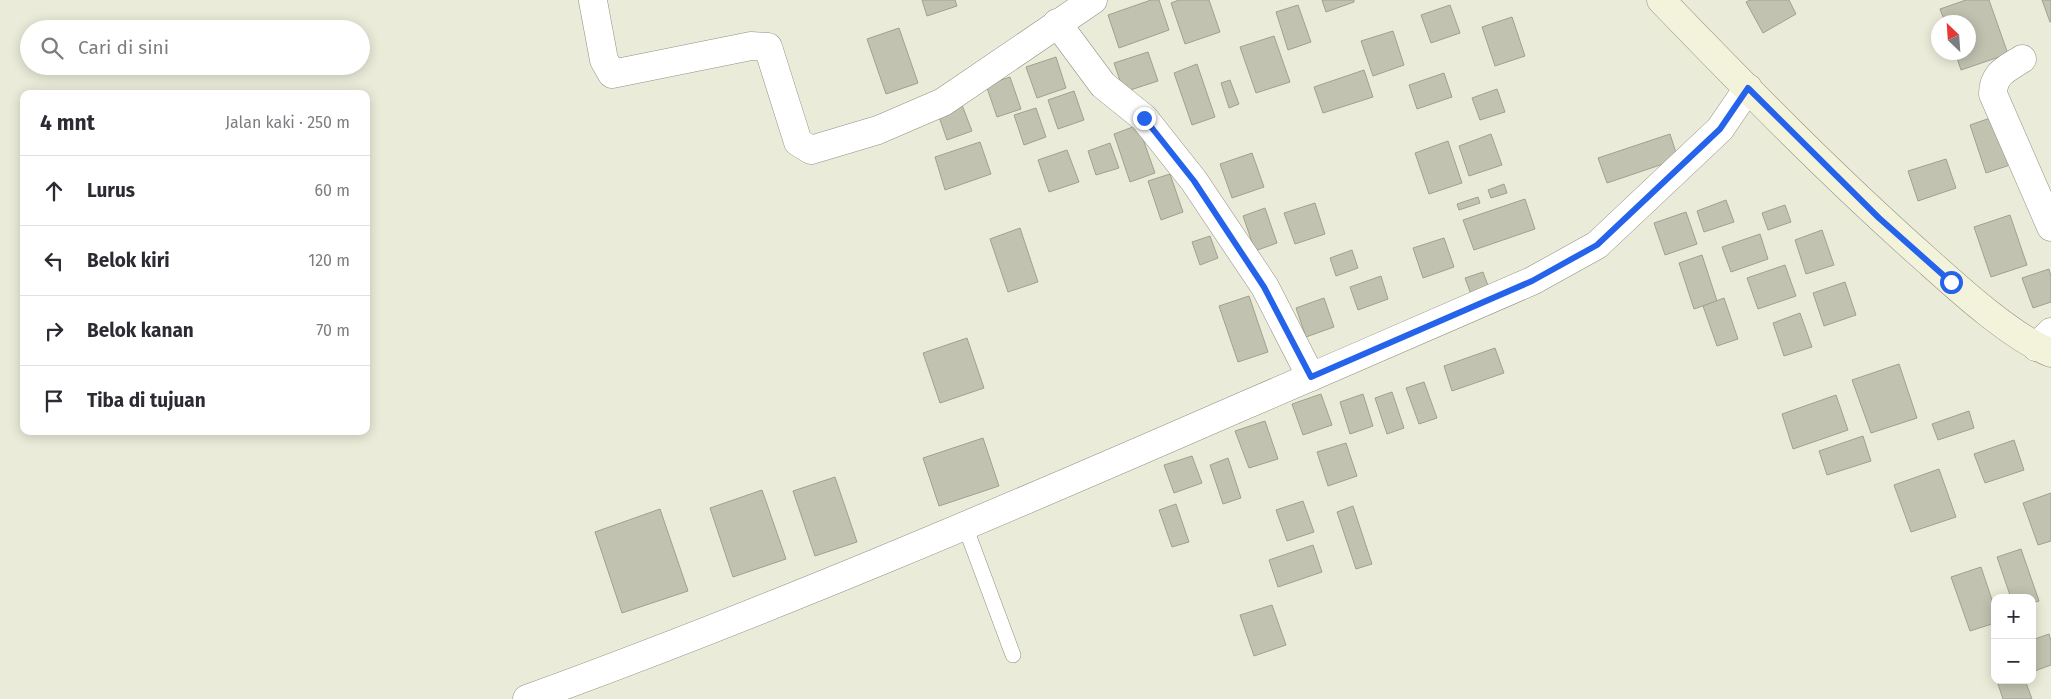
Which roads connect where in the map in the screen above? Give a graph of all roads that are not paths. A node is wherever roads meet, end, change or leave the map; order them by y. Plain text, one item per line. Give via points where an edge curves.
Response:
1 (1093, 0) edge
2 (1661, 0) edge
3 (593, 1) edge
4 (1057, 23) junction
5 (2022, 60) dead end
6 (1748, 88) junction
7 (2051, 227) edge
8 (2046, 344) edge
9 (1311, 377) junction
10 (965, 526) junction
11 (1013, 655) dead end
12 (527, 699) edge

1 - 4 street
2 - 6 main road
3 - 4 street via 604,60 612,74 751,46 768,46 798,142 811,150 878,130 943,102
4 - 9 street via 1103,85 1144,118 1194,181 1264,287
5 - 7 street via 1998,74 1993,94
6 - 8 main road via 1886,224 1951,282
6 - 9 street via 1720,129 1597,245 1532,281
9 - 10 street
10 - 11 lane
10 - 12 street via 739,619

